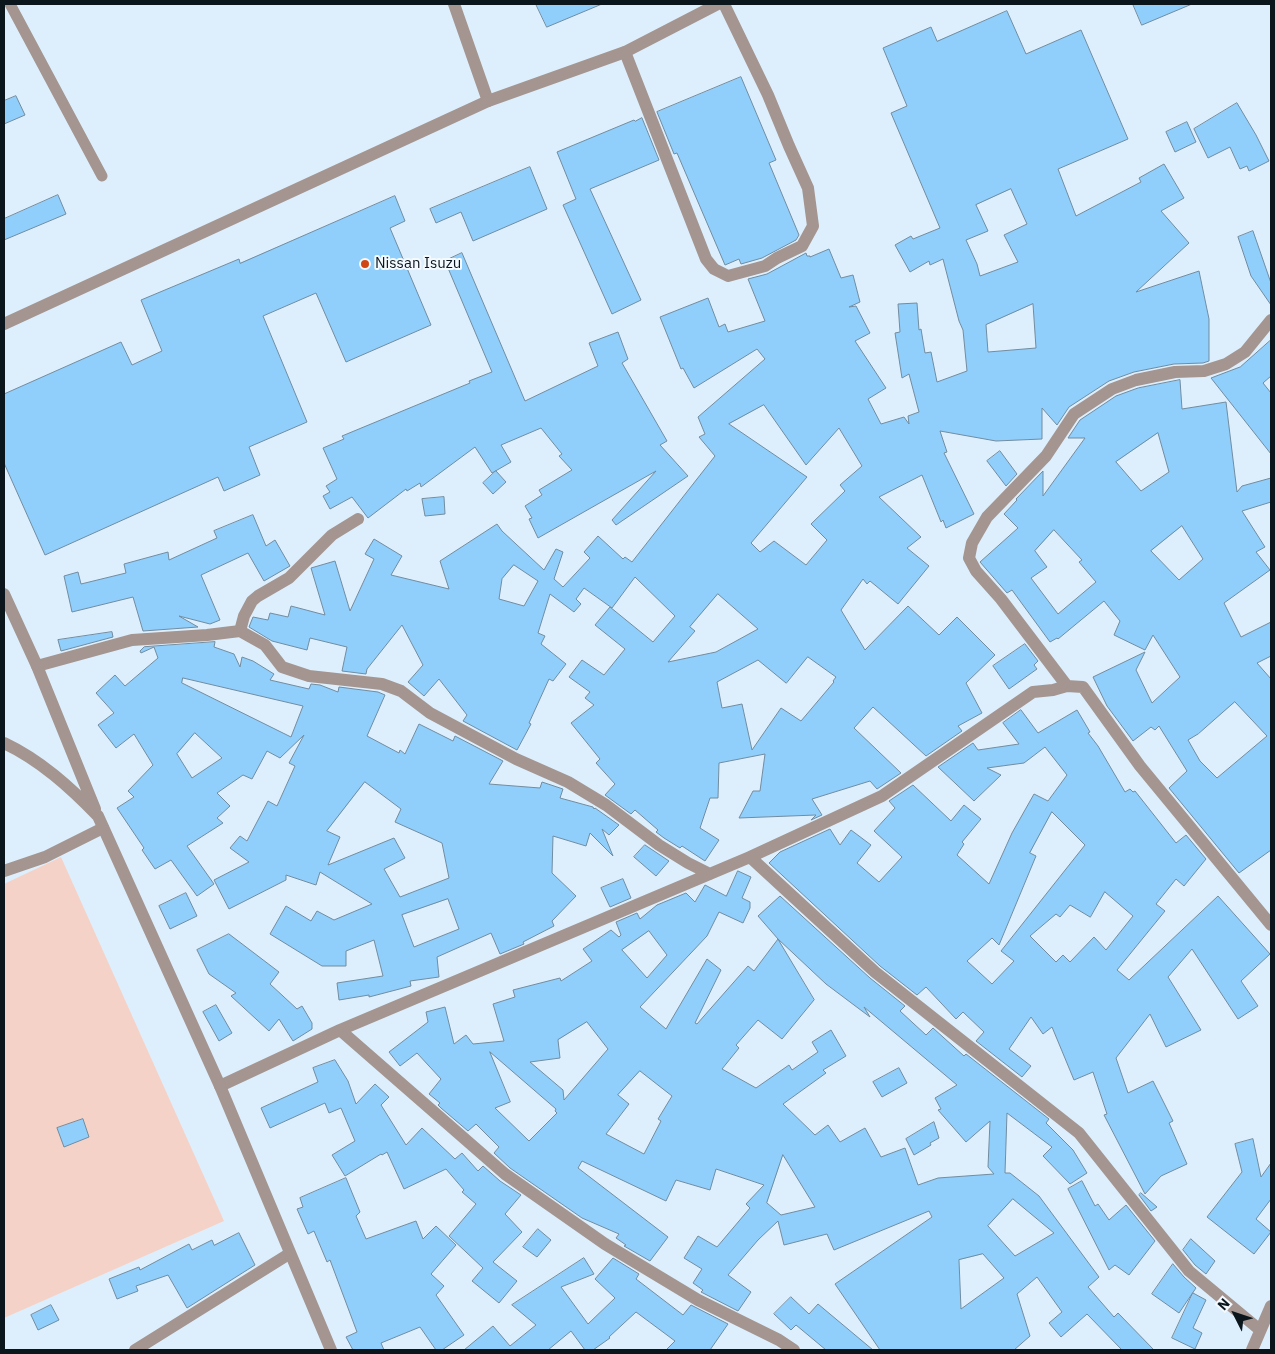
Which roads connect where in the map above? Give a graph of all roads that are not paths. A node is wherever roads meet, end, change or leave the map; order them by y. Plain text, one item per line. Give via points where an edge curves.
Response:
1 (10, 4) edge
2 (454, 4) edge
3 (718, 4) edge
4 (724, 4) edge
5 (625, 52) junction
6 (488, 101) junction
7 (102, 176) dead end
8 (1271, 320) edge
9 (4, 324) edge
10 (358, 520) dead end
11 (4, 594) edge
12 (240, 631) junction
13 (37, 666) junction
14 (1067, 686) junction
15 (4, 743) edge
16 (98, 816) junction
17 (104, 828) junction
18 (750, 857) junction
19 (4, 871) edge
20 (710, 874) junction
21 (1271, 925) edge
22 (340, 1030) junction
23 (220, 1086) junction
24 (289, 1254) junction
25 (1271, 1306) edge
26 (1260, 1330) junction
27 (135, 1350) edge
28 (331, 1350) edge
29 (794, 1350) edge
30 (1252, 1350) edge

1 - 7 lane
2 - 6 street
3 - 5 street
4 - 5 street via 808,188 813,226 802,246 765,266 728,276 714,269 706,259
5 - 6 street
6 - 9 street
8 - 14 street via 1245,352 1226,364 1204,371 1175,372 1136,380 1112,388 1074,414 1046,456 987,517 972,543 969,558 976,571
10 - 12 street via 332,535 289,578 252,601
11 - 13 street
12 - 13 street via 132,640
12 - 20 street via 266,645 282,668 309,676 382,684 401,691 445,722 568,782 606,805 659,845
13 - 16 street
14 - 18 street via 1033,692 882,796
14 - 21 street via 1083,687 1140,766
15 - 16 street via 44,767
16 - 17 street
17 - 19 street via 45,858
17 - 23 street
18 - 20 street
18 - 26 street via 875,972 1080,1133 1189,1271
20 - 22 street
22 - 23 street
22 - 29 street via 504,1174 605,1244 698,1300
23 - 24 street
24 - 27 street
24 - 28 street
25 - 26 street
26 - 30 street

